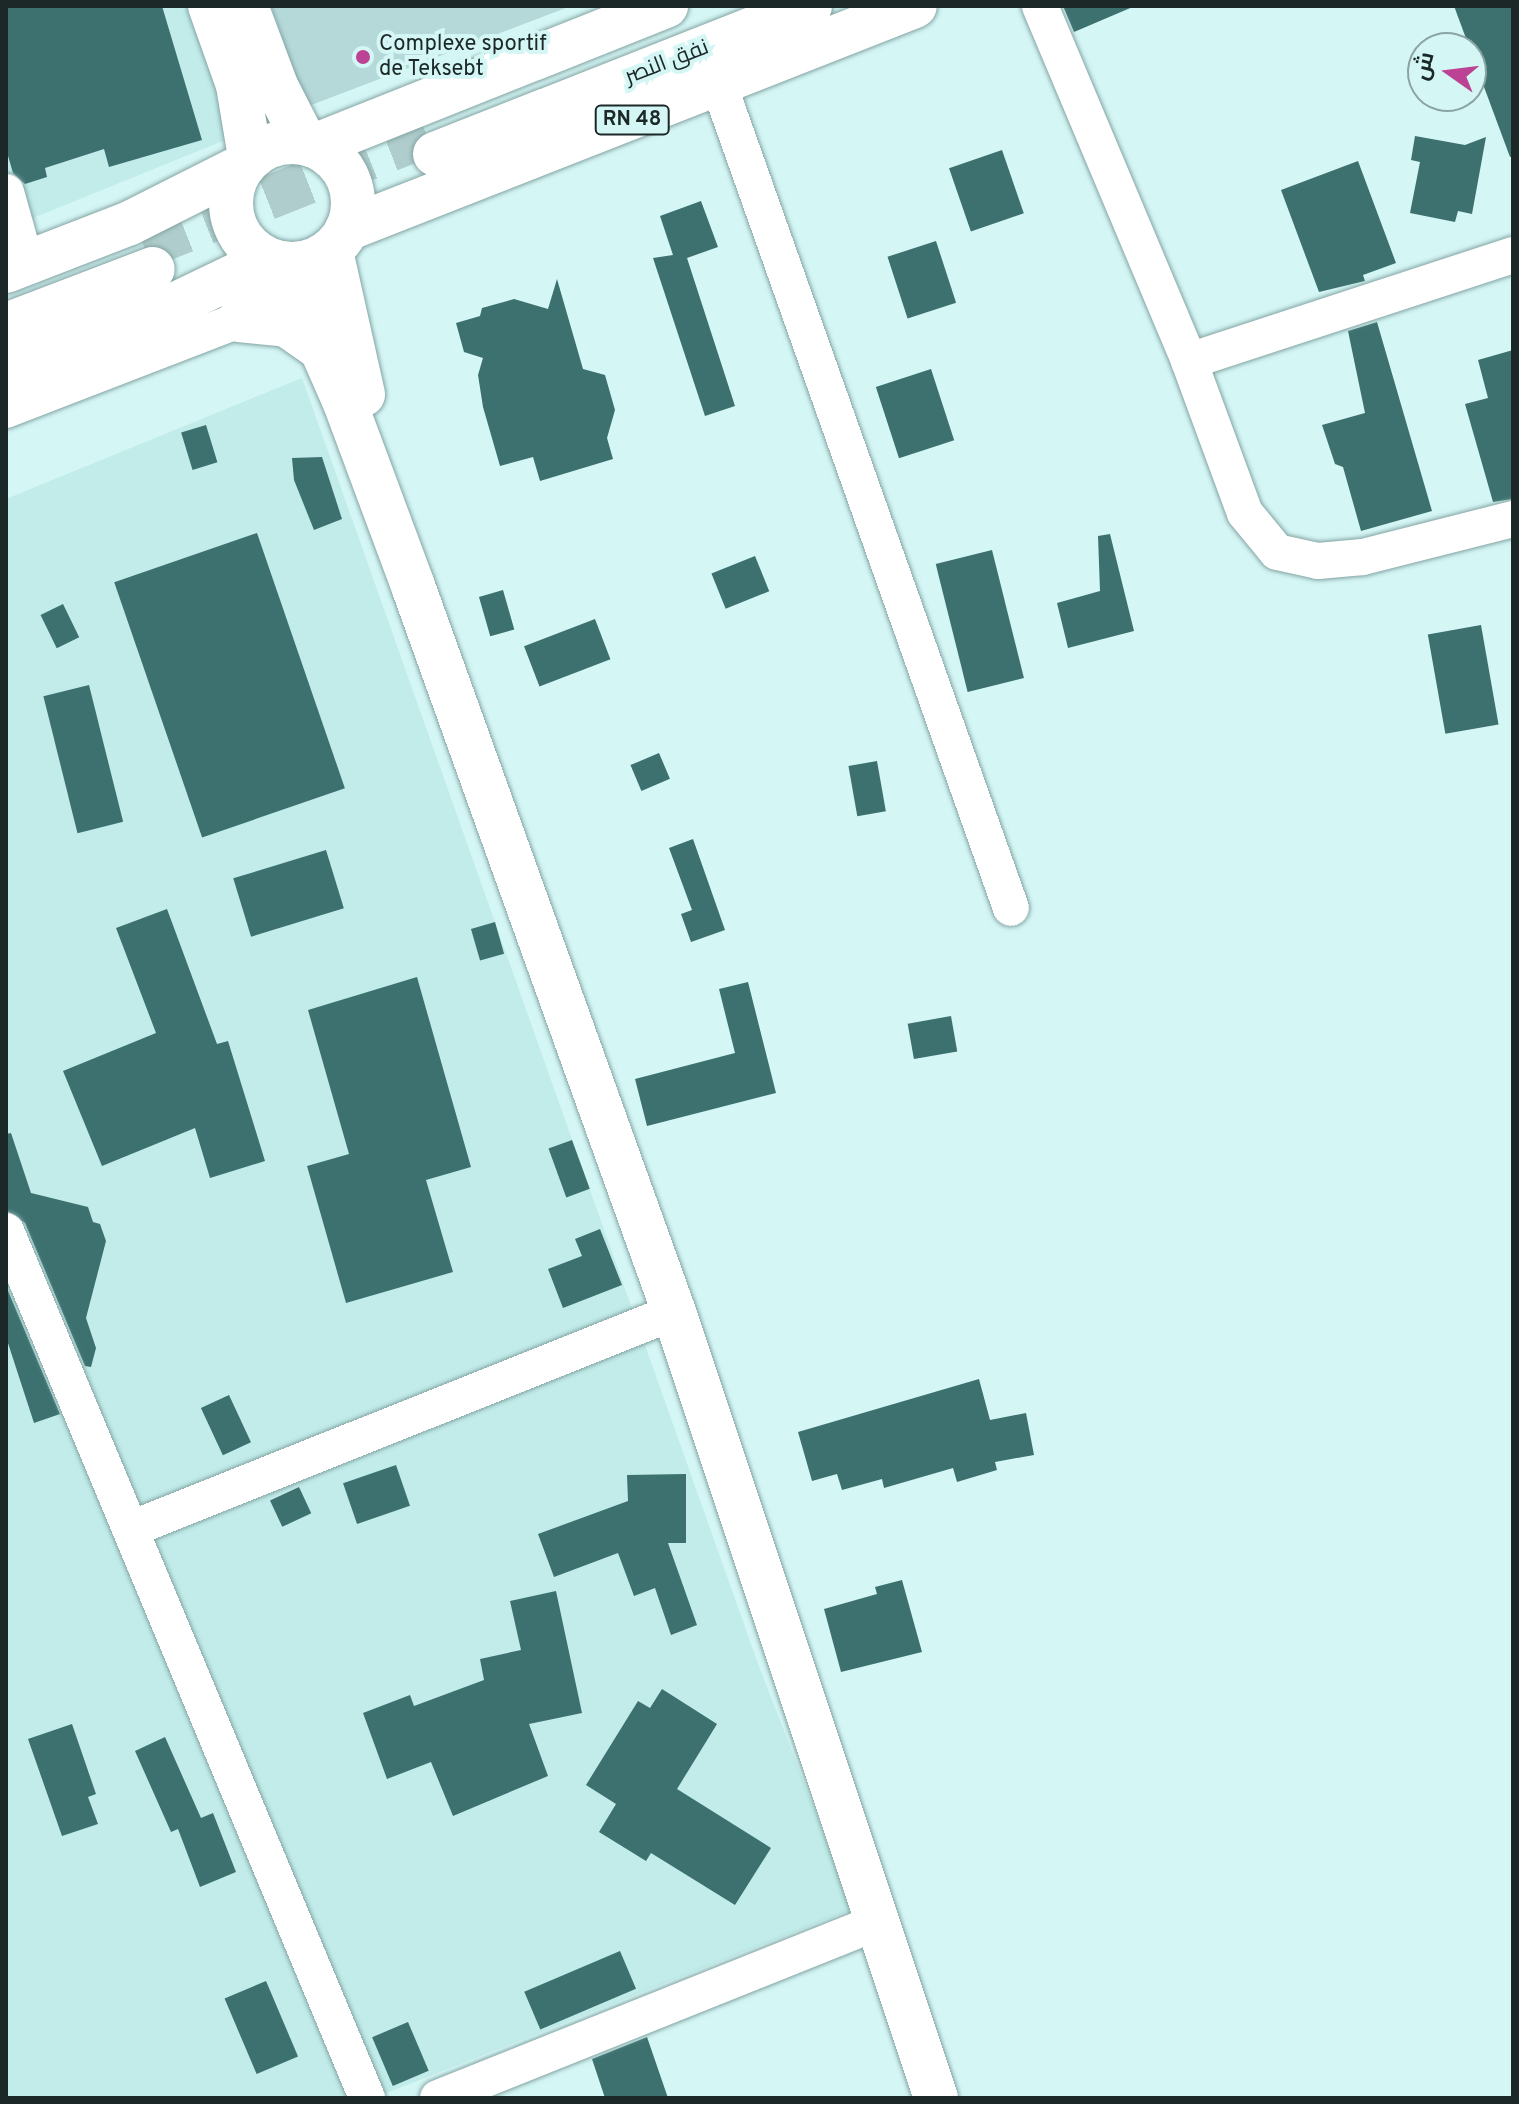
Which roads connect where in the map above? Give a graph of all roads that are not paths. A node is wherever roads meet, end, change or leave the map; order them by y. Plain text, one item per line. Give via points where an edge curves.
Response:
1 (210, 6) edge
2 (246, 6) edge
3 (666, 6) edge
4 (759, 6) edge
5 (810, 6) edge
6 (915, 6) edge
7 (1040, 6) edge
8 (719, 85) junction
9 (310, 144) junction
10 (246, 161) junction
11 (6, 192) edge
12 (339, 240) junction
13 (1513, 255) edge
14 (276, 262) junction
15 (16, 267) edge
16 (6, 301) edge
17 (239, 320) junction
18 (6, 325) edge
19 (316, 345) junction
20 (1189, 361) junction
21 (6, 370) edge
22 (6, 410) edge
23 (1513, 519) edge
24 (413, 586) junction
25 (1011, 908) dead end
26 (6, 1231) edge
27 (674, 1312) junction
28 (131, 1529) junction
29 (880, 1921) junction
30 (367, 2098) edge
31 (438, 2098) edge
32 (936, 2098) edge

1 - 10 main road via 238,85
2 - 9 main road via 276,86
3 - 9 main road
4 - 5 main road, نفق النصر via 431,144
6 - 8 main road, RN 48
7 - 20 street
8 - 12 main road, RN 48
8 - 25 street
9 - 10 main road via 276,143
9 - 12 main road via 345,171 352,200
10 - 14 main road via 231,195 235,227 254,252
10 - 15 main road via 130,223
11 - 15 street
12 - 14 main road via 309,262
12 - 24 main road via 349,347
13 - 20 street
14 - 17 street via 265,297
14 - 19 main road
14 - 21 main road
16 - 18 main road via 149,258
17 - 19 main road via 287,325
17 - 22 street
19 - 24 main road via 345,403
20 - 23 street via 1245,513 1277,552 1318,561 1363,557
24 - 27 main road
26 - 28 street
27 - 28 street
27 - 29 main road
28 - 30 street
29 - 31 street
29 - 32 main road

